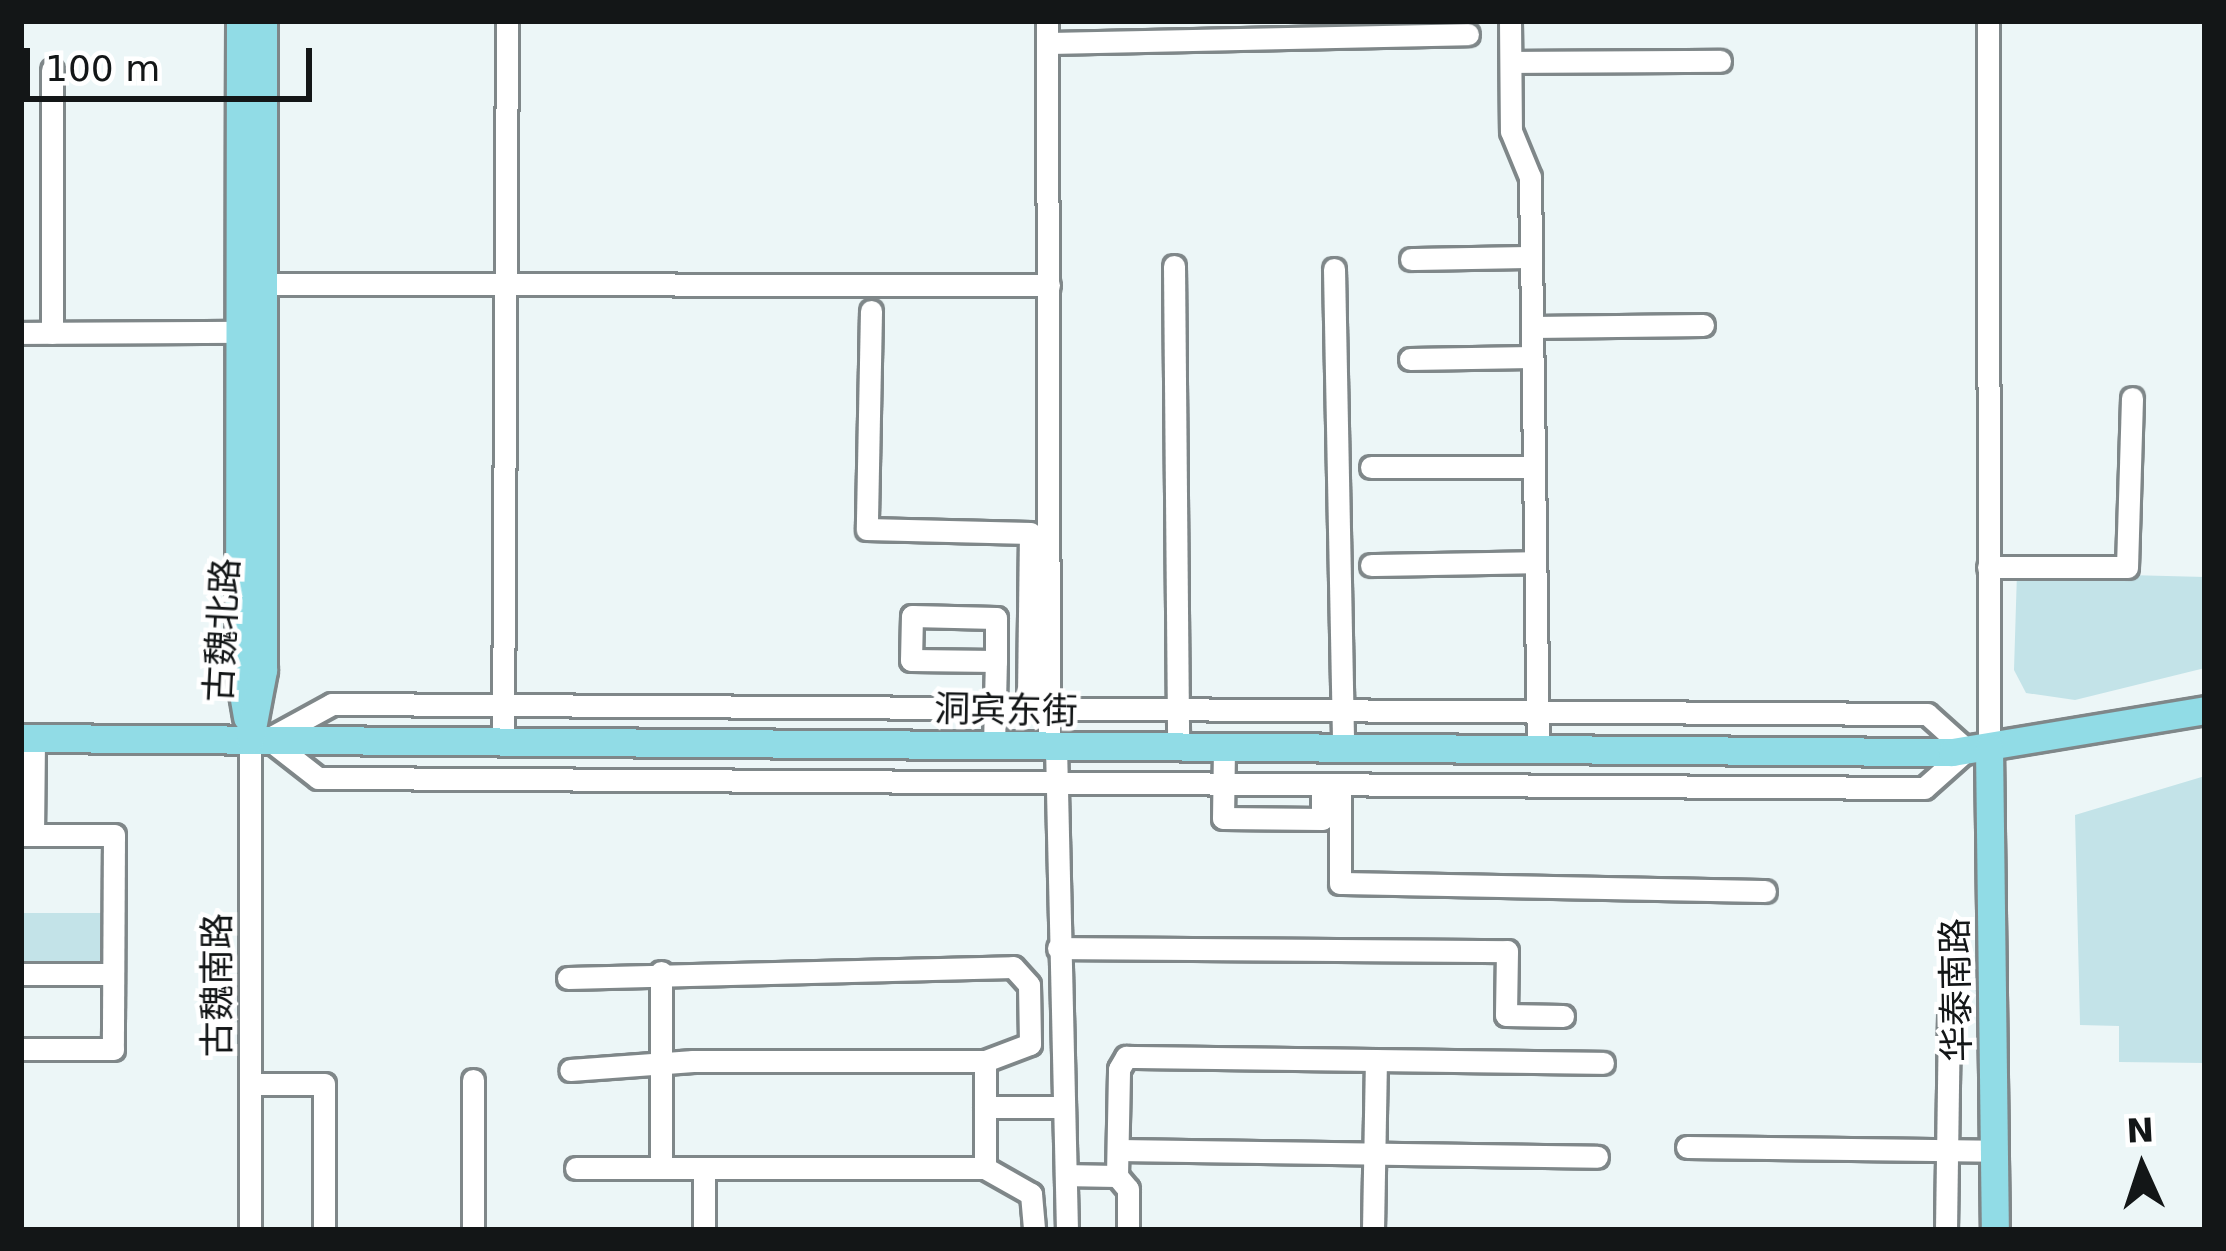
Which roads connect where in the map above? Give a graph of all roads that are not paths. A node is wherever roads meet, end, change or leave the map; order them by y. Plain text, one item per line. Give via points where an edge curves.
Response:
1 (240, 21) edge
2 (263, 21) edge
3 (507, 21) edge
4 (1510, 21) edge
5 (1988, 21) edge
6 (1047, 32) edge
7 (1468, 34) dead end
8 (1720, 61) dead end
9 (1511, 62) junction
10 (52, 70) dead end
11 (1531, 257) junction
12 (1412, 259) dead end
13 (1174, 266) dead end
14 (1334, 269) dead end
15 (263, 284) junction
16 (506, 284) junction
17 (1049, 285) junction
18 (871, 311) dead end
19 (1703, 325) dead end
20 (1532, 327) junction
21 (240, 332) junction
22 (21, 333) edge
23 (52, 333) junction
24 (1532, 357) junction
25 (1410, 359) dead end
26 (2132, 398) dead end
27 (1371, 466) dead end
28 (1534, 467) junction
29 (1535, 562) junction
30 (1371, 565) dead end
31 (1988, 567) junction
32 (996, 661) dead end
33 (504, 704) junction
34 (995, 708) junction
35 (1038, 708) junction
36 (1178, 709) junction
37 (1342, 710) junction
38 (2205, 710) edge
39 (1538, 711) junction
40 (27, 738) edge
41 (259, 739) junction
42 (503, 740) junction
43 (994, 746) junction
44 (1052, 746) junction
45 (1178, 748) junction
46 (1224, 748) junction
47 (1343, 749) junction
48 (1978, 749) junction
49 (1538, 751) junction
50 (1056, 783) junction
51 (1224, 784) junction
52 (1331, 785) junction
53 (27, 835) edge
54 (1765, 891) dead end
55 (1058, 948) junction
56 (661, 972) junction
57 (21, 974) edge
58 (113, 974) junction
59 (568, 978) dead end
60 (1949, 1013) dead end
61 (1562, 1016) dead end
62 (21, 1048) edge
63 (1376, 1060) junction
64 (985, 1061) junction
65 (1603, 1064) dead end
66 (661, 1066) junction
67 (570, 1070) dead end
68 (472, 1079) dead end
69 (250, 1084) junction
70 (1062, 1106) junction
71 (985, 1107) junction
72 (1687, 1147) dead end
73 (1118, 1150) junction
74 (1947, 1150) junction
75 (1994, 1151) junction
76 (1374, 1154) junction
77 (1597, 1157) dead end
78 (576, 1168) dead end
79 (661, 1168) junction
80 (704, 1168) junction
81 (985, 1168) junction
82 (1066, 1175) junction
83 (1117, 1176) junction
84 (250, 1230) edge
85 (324, 1230) edge
86 (473, 1230) edge
87 (704, 1230) edge
88 (1034, 1230) edge
89 (1067, 1230) edge
90 (1128, 1230) edge
91 (1373, 1230) edge
92 (1946, 1230) edge
93 (1995, 1230) edge

1 - 21 main road, 古魏北路
2 - 15 main road, 古魏北路
3 - 16 street
4 - 9 street
5 - 31 street
6 - 7 street
6 - 17 street
8 - 9 street
9 - 11 street via 1511,131 1530,177
10 - 23 street
11 - 12 street
11 - 20 street
13 - 36 street
14 - 37 street
15 - 16 street
15 - 41 main road, 古魏北路
16 - 17 street
16 - 33 street
17 - 35 street
18 - 35 street via 867,530 1030,533
19 - 20 street
20 - 24 street
21 - 23 street
21 - 41 main road, 古魏北路 via 239,670
22 - 23 street
24 - 25 street
24 - 28 street
26 - 31 street via 2127,567
27 - 28 street
28 - 29 street
29 - 30 street
29 - 39 street
31 - 48 street
32 - 34 street
33 - 34 street
33 - 41 street via 332,704
33 - 42 street
34 - 35 street
34 - 43 street
35 - 36 street
35 - 44 street
36 - 37 street
36 - 45 street
37 - 39 street
37 - 47 street
38 - 48 main road, 洞宾东街
39 - 48 street via 1927,714
39 - 49 street
40 - 41 main road, 洞宾东街
40 - 53 street
41 - 42 main road, 洞宾东街
41 - 50 street via 318,778
41 - 69 street, 古魏南路
42 - 43 main road, 洞宾东街
43 - 44 main road, 洞宾东街
44 - 45 main road, 洞宾东街
44 - 50 street
45 - 46 main road, 洞宾东街
46 - 47 main road, 洞宾东街
46 - 51 street
47 - 49 main road, 洞宾东街
48 - 49 main road, 洞宾东街
48 - 52 street via 1924,788
48 - 75 main road, 华泰南路
50 - 51 street
50 - 55 street
51 - 52 street
51 - 52 street via 1223,818 1322,819
52 - 54 street via 1340,883
53 - 58 street via 114,835
55 - 61 street via 1507,951 1507,1015
55 - 70 street
56 - 59 street
56 - 64 street via 1013,967 1029,986 1030,1044
56 - 66 street
57 - 58 street
58 - 62 street via 113,1049
60 - 74 street
63 - 65 street
63 - 73 street via 1126,1057
63 - 76 street
64 - 66 street
64 - 71 street
66 - 67 street
66 - 79 street
68 - 86 street
69 - 84 street, 古魏南路
69 - 85 street via 324,1084
70 - 71 street
70 - 82 street
71 - 81 street
72 - 74 street
73 - 76 street
73 - 83 street
74 - 75 street
74 - 92 street
75 - 93 main road, 华泰南路
76 - 77 street
76 - 91 street
78 - 79 street
79 - 80 street
80 - 81 street
80 - 87 street
81 - 88 street via 1031,1194
82 - 83 street
82 - 89 street
83 - 90 street via 1128,1190

